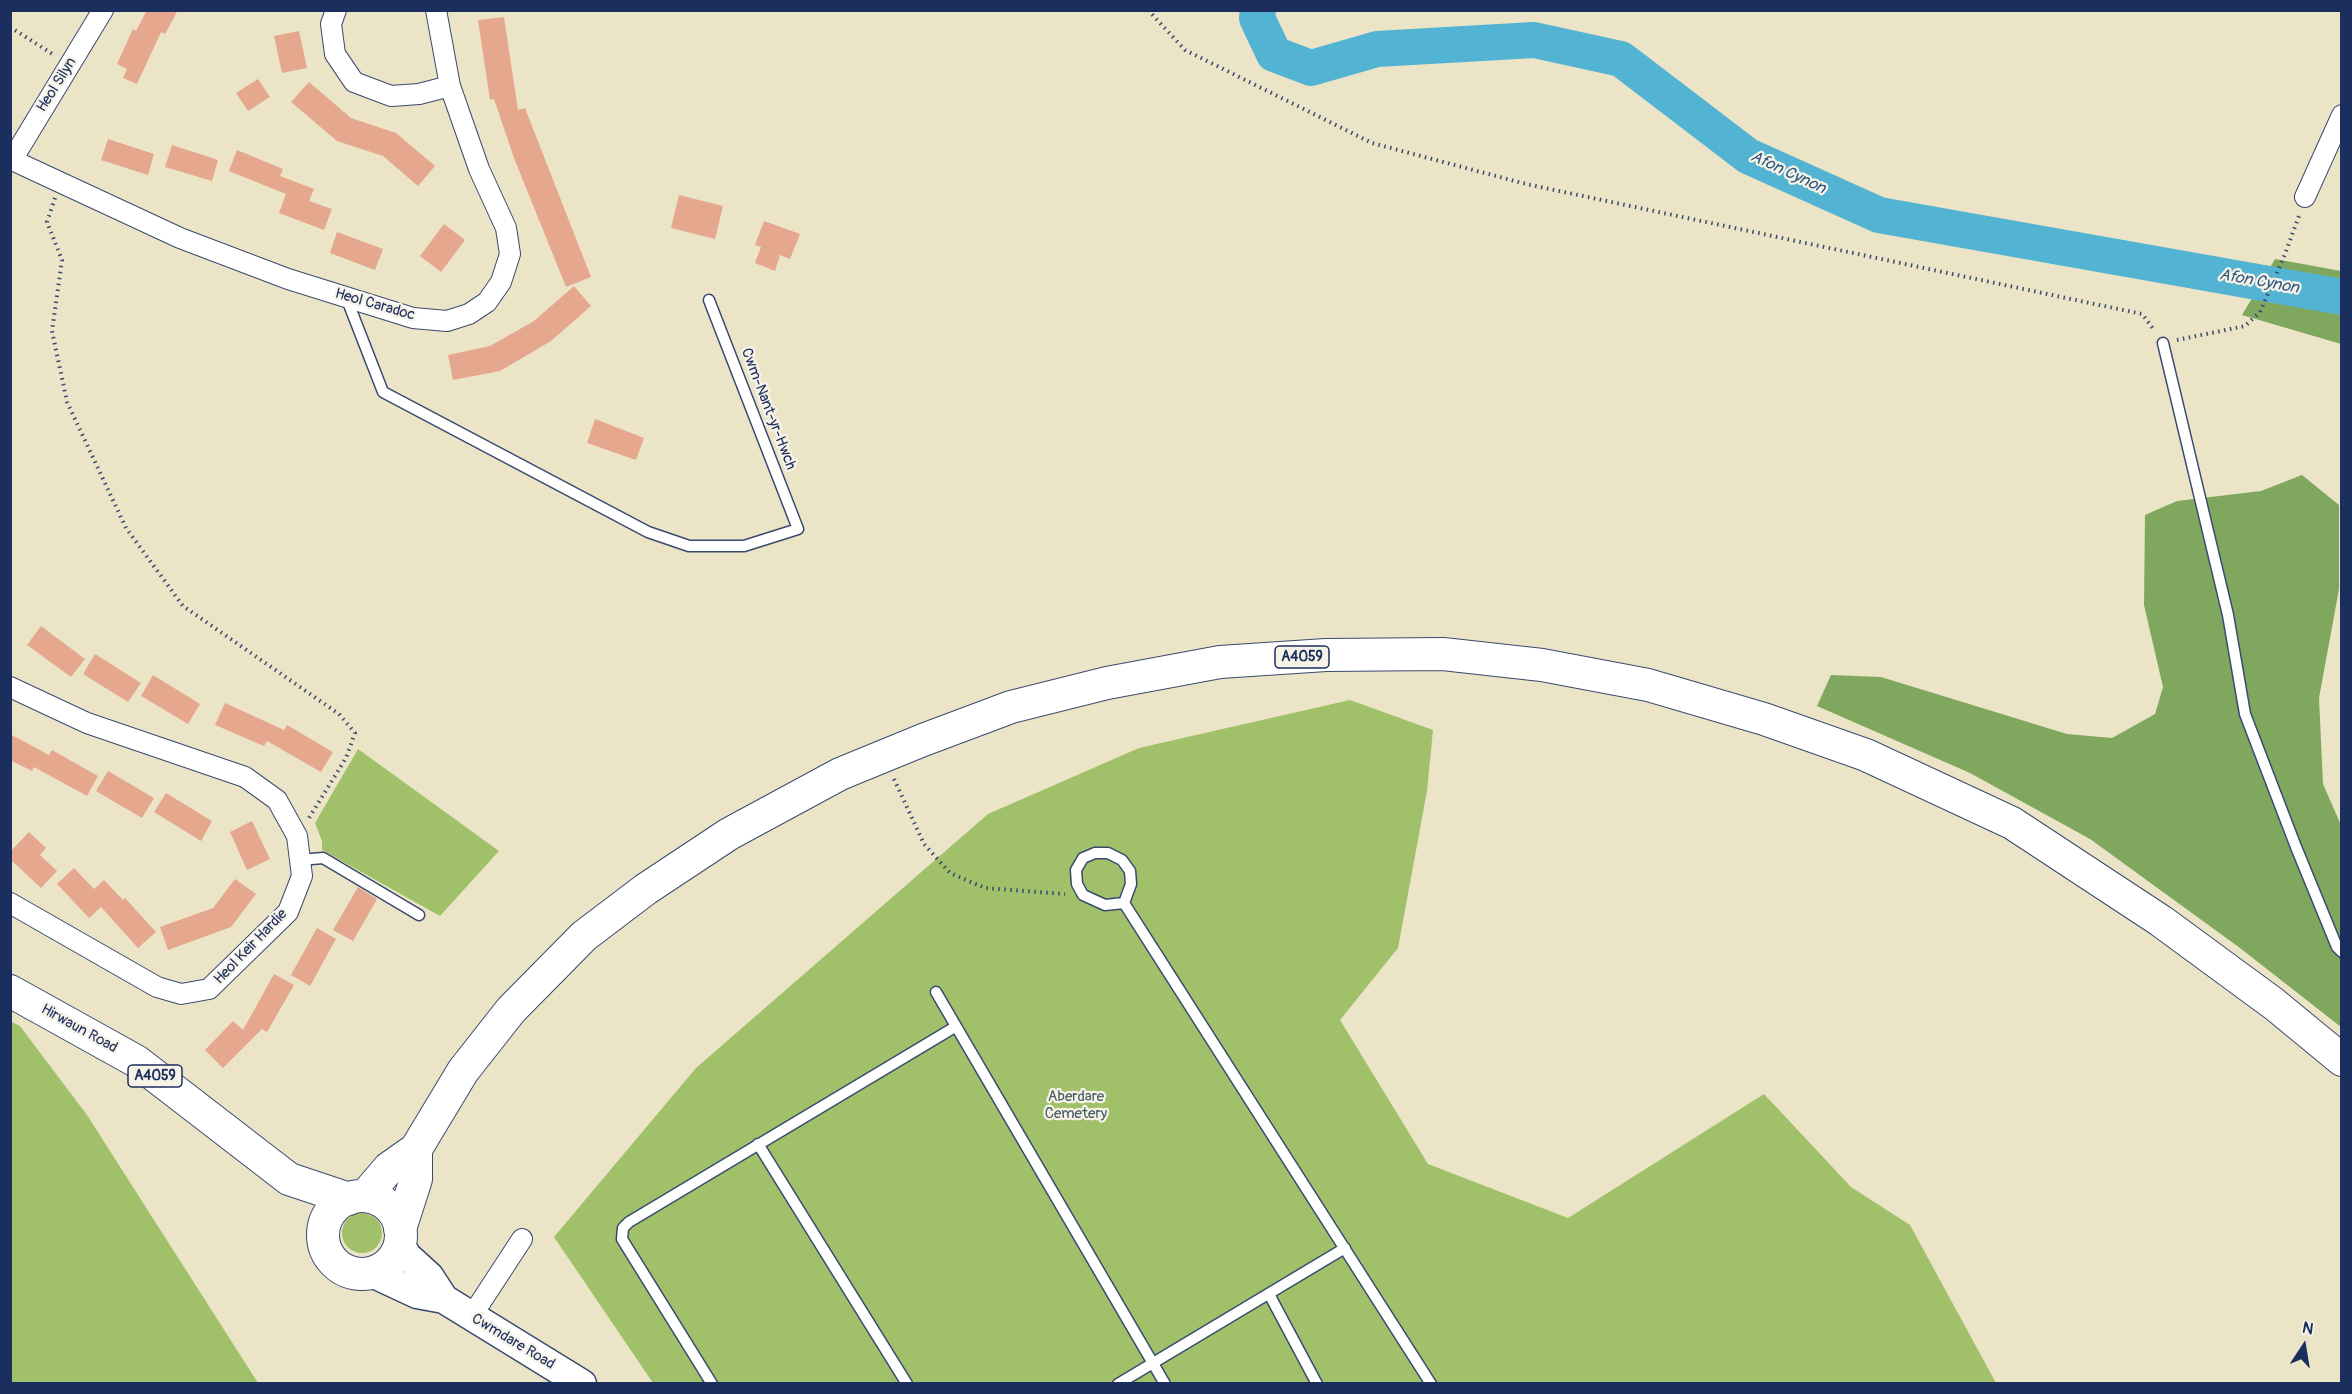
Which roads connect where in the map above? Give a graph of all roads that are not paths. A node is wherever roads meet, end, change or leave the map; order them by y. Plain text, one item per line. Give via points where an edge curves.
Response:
1 (103, 10) edge
2 (336, 10) edge
3 (436, 10) edge
4 (450, 86) junction
5 (2342, 115) edge
6 (11, 159) edge
7 (2305, 197) road end
8 (346, 297) junction
9 (709, 300) dead end
10 (2163, 343) road end
11 (10, 687) edge
12 (300, 860) junction
13 (10, 903) edge
14 (1125, 903) junction
15 (419, 915) dead end
16 (2342, 952) edge
17 (10, 991) edge
18 (936, 992) dead end
19 (955, 1027) junction
20 (2342, 1060) edge
21 (758, 1144) junction
22 (416, 1149) junction
23 (289, 1179) junction
24 (357, 1197) junction
25 (323, 1233) junction
26 (400, 1237) junction
27 (522, 1239) dead end
28 (1345, 1248) junction
29 (372, 1273) junction
30 (1269, 1294) junction
31 (444, 1299) junction
32 (471, 1317) junction
33 (1152, 1363) junction
34 (582, 1383) edge
35 (712, 1383) edge
36 (907, 1383) edge
37 (1118, 1383) edge
38 (1165, 1383) edge
39 (1317, 1383) edge
40 (1431, 1383) edge

1 - 6 street, Heol Silyn
2 - 4 street via 331,24 335,54 354,82 391,96
3 - 4 street, Heol Caradoc
4 - 8 street, Heol Caradoc via 479,169 506,228 510,254 501,282 487,302 469,314 447,321 413,318
5 - 7 street
6 - 8 street, Heol Caradoc via 180,238
8 - 9 lane, Cwm-Nant-yr-Hwch via 383,393 648,532 689,546 744,546 798,529
10 - 16 lane via 2228,615 2245,714
11 - 12 street, Heol Keir Hardie via 87,723 245,777 277,800 297,836
12 - 13 street, Heol Keir Hardie via 302,876 288,912 209,989 181,994 157,987
12 - 15 lane via 323,858
14 - 14 lane via 1131,884 1130,871 1122,860 1108,853 1083,858 1076,870 1083,895 1105,905
14 - 28 lane
17 - 23 main road, Hirwaun Road / A4059 via 136,1061
18 - 19 lane
19 - 21 lane
19 - 33 lane
20 - 22 main road, A4059 via 2161,921 2012,823 1866,755 1764,719 1648,685 1542,665 1443,654 1326,656 1221,662 1107,683 1011,707 840,774 729,834 584,936 511,1010 464,1071
21 - 35 lane via 623,1228 622,1239
21 - 36 lane
22 - 24 main road, A4059
22 - 26 main road via 416,1179
23 - 24 main road, Hirwaun Road / A4059
23 - 25 main road, Hirwaun Road / A4059
24 - 25 main road via 329,1213
24 - 26 main road via 383,1203 390,1209
25 - 29 main road via 324,1245 338,1266 358,1274
26 - 29 main road via 389,1264
26 - 31 main road, Cwmdare Road via 407,1256 429,1276
27 - 32 street
28 - 30 lane
28 - 40 lane
29 - 31 main road, Cwmdare Road via 417,1294
30 - 33 lane
30 - 39 lane
31 - 32 main road, Cwmdare Road
32 - 34 main road, Cwmdare Road
33 - 37 lane
33 - 38 lane

